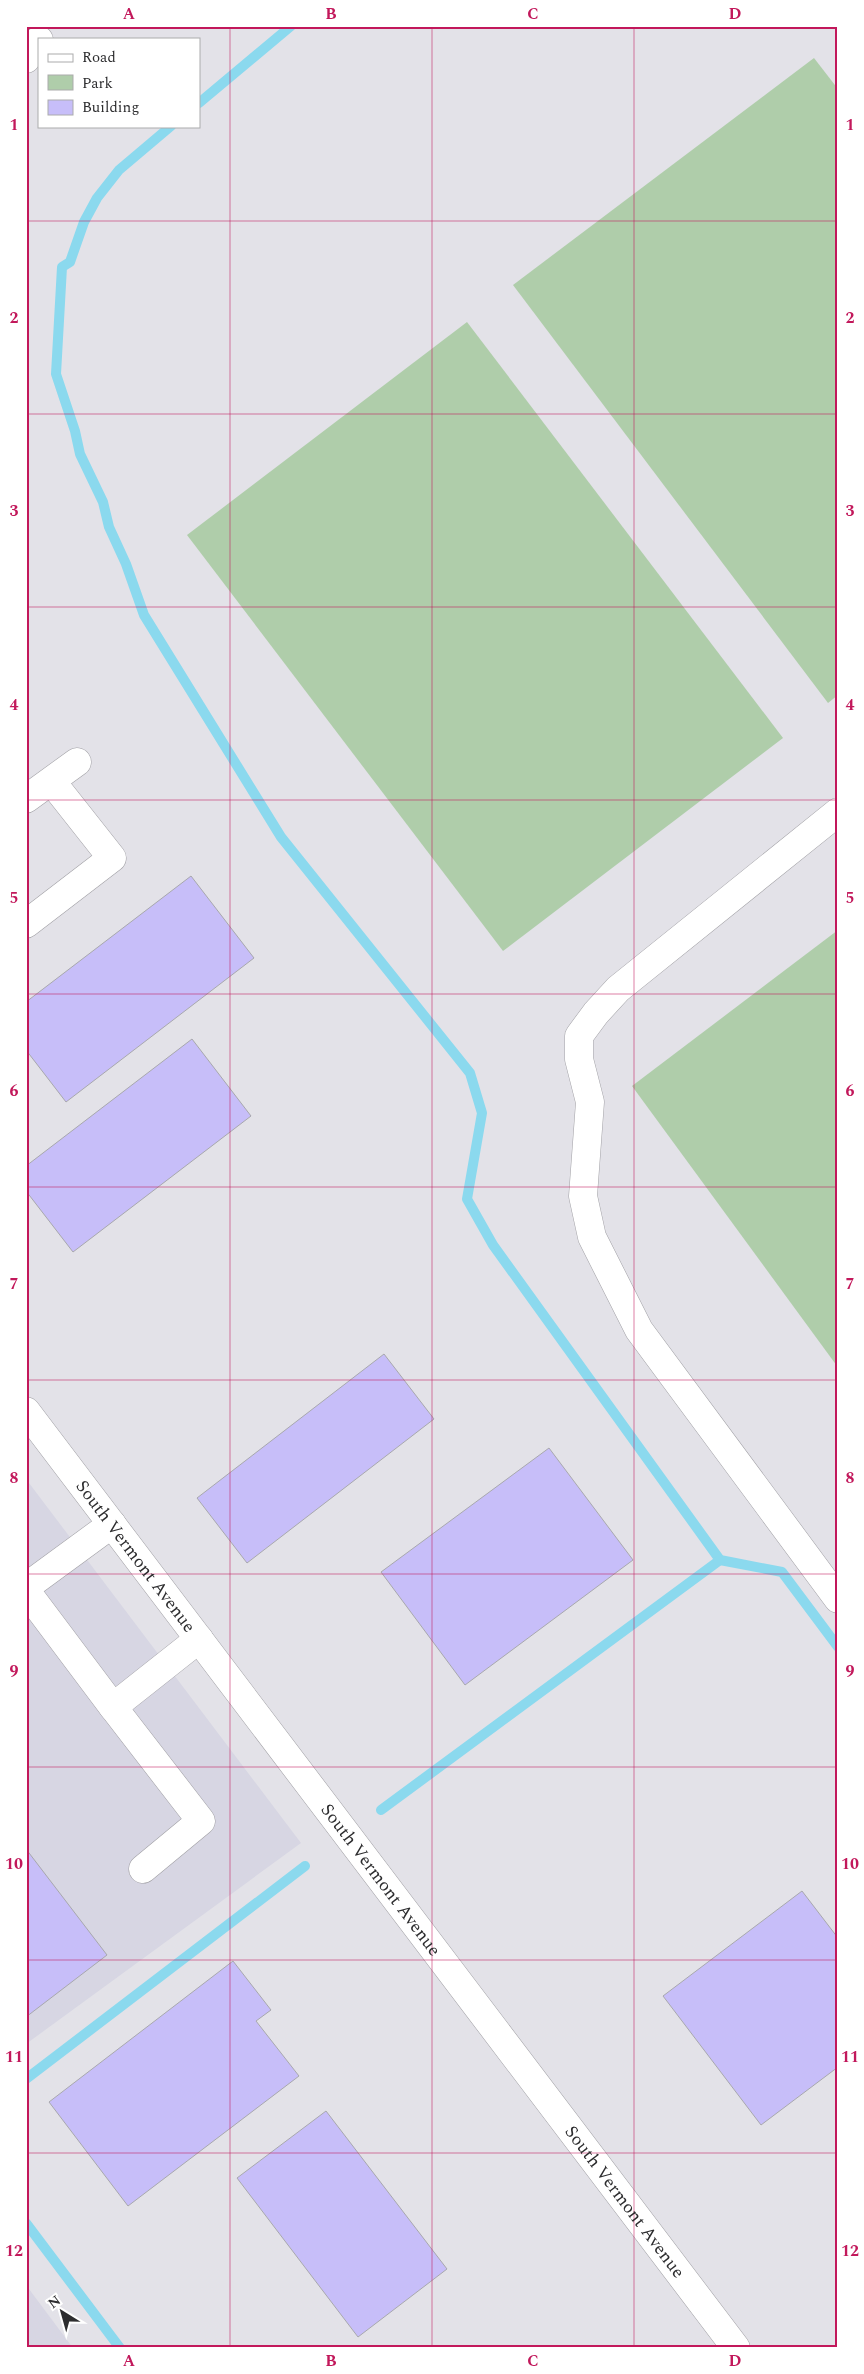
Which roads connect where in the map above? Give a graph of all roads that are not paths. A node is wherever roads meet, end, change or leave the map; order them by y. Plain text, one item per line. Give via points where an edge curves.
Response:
1 (48, 26) edge
2 (40, 38) edge
3 (38, 41) edge
4 (26, 59) edge
5 (77, 762) dead end
6 (52, 782) junction
7 (26, 799) edge
8 (838, 812) edge
9 (26, 924) edge
10 (26, 1411) edge
11 (112, 1524) junction
12 (26, 1587) edge
13 (26, 1591) edge
14 (838, 1599) edge
15 (199, 1639) junction
16 (113, 1707) junction
17 (143, 1869) dead end
18 (736, 2348) edge

1 - 2 street
3 - 4 street
5 - 6 street
6 - 7 street
6 - 9 street via 112,858
8 - 14 street via 618,989 579,1036 579,1059 590,1102 583,1196 592,1237 639,1330
10 - 11 street, South Vermont Avenue
11 - 12 street
11 - 15 street, South Vermont Avenue
13 - 16 street
15 - 16 street
15 - 18 street, South Vermont Avenue
16 - 17 street via 201,1821

